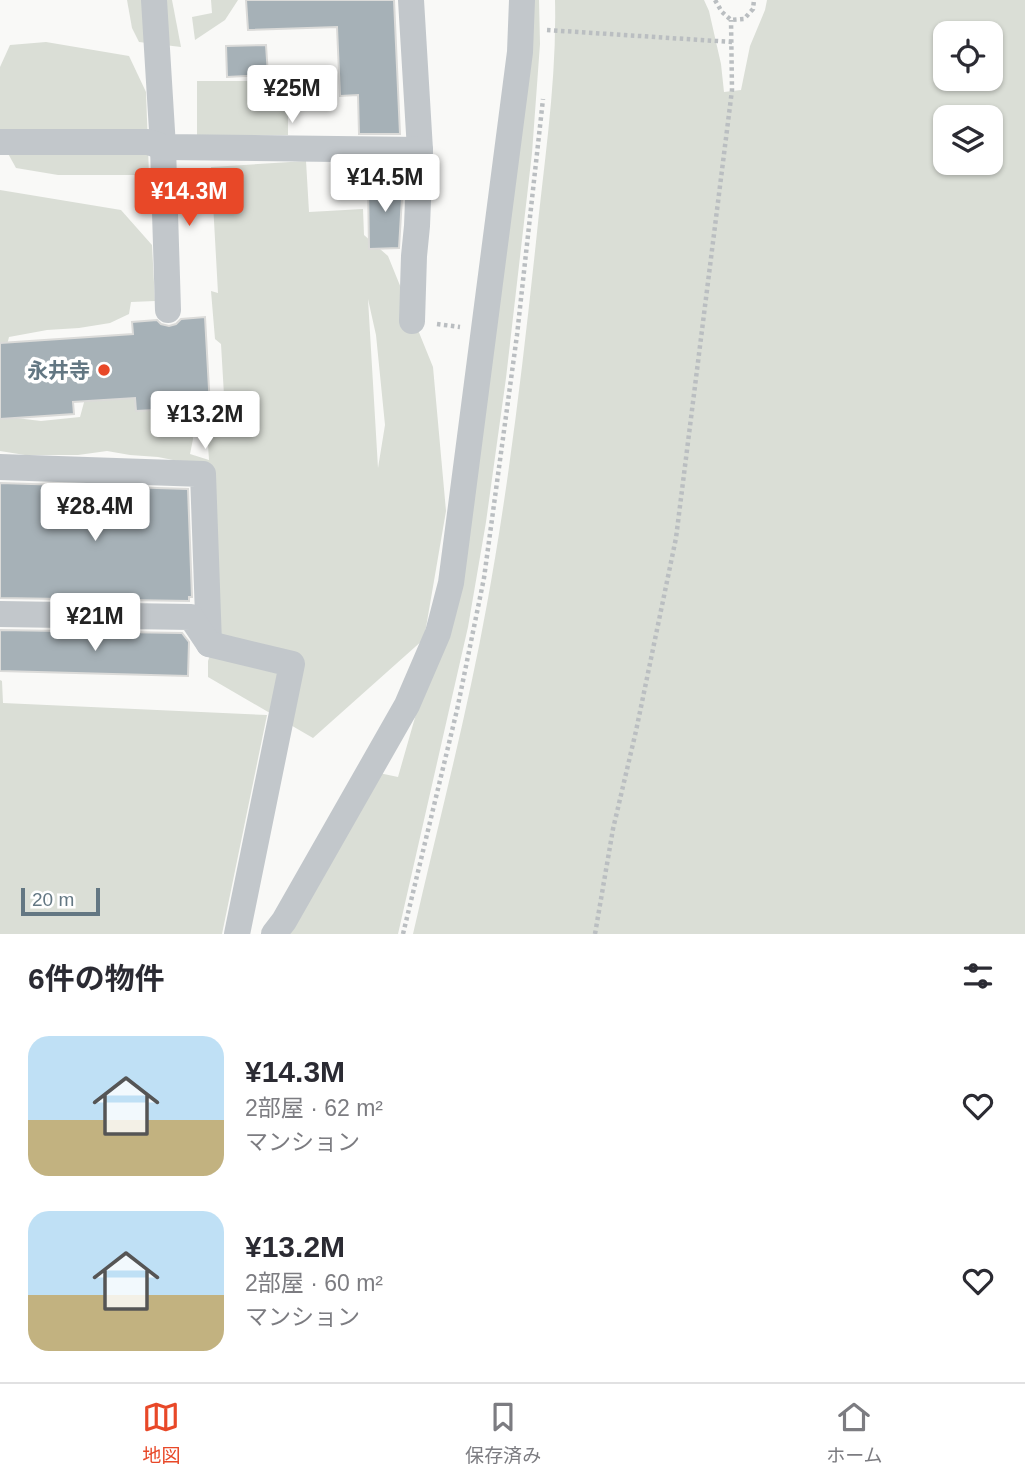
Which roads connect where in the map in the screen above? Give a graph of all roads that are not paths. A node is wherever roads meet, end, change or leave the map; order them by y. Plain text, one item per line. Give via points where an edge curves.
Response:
1 (154, 0) edge
2 (411, 0) edge
3 (523, 0) edge
4 (0, 142) edge
5 (163, 147) junction
6 (420, 150) junction
7 (168, 310) dead end
8 (412, 321) road end
9 (0, 467) edge
10 (0, 614) edge
11 (209, 644) junction
12 (237, 934) edge
13 (274, 934) edge

1 - 5 street
2 - 6 street
3 - 13 street via 451,583 438,633 407,705
4 - 5 street via 148,142
5 - 6 street
5 - 7 street
6 - 8 street
9 - 11 street via 203,474
10 - 11 street via 191,617
11 - 12 street via 292,664

